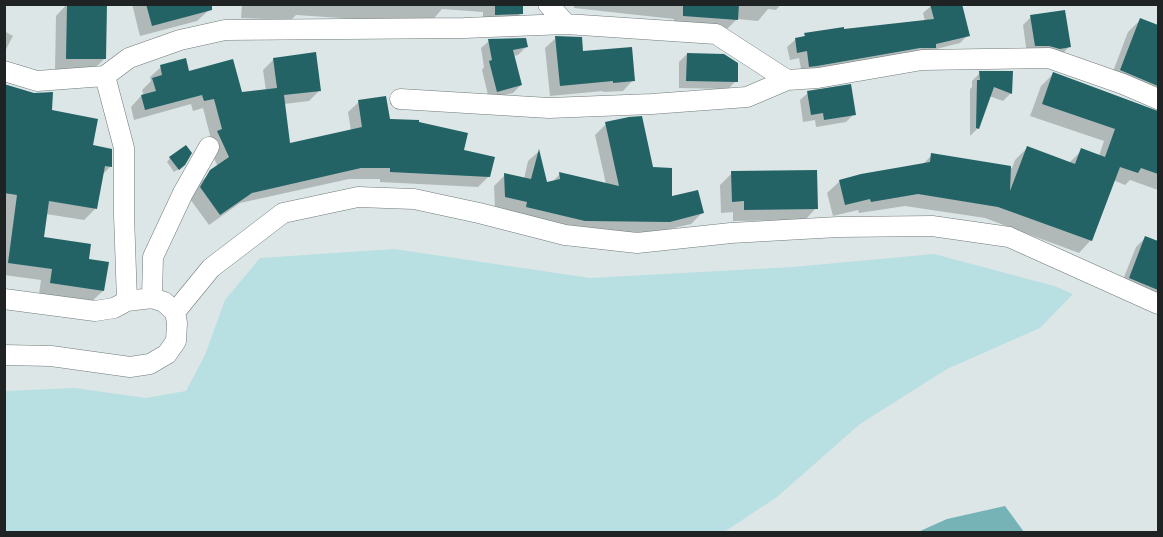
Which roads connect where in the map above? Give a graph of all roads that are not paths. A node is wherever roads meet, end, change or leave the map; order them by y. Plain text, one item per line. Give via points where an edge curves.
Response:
1 (548, 4) edge
2 (566, 24) junction
3 (4, 71) edge
4 (105, 76) junction
5 (787, 80) junction
6 (400, 99) dead end
7 (1158, 99) edge
8 (209, 147) dead end
9 (152, 298) junction
10 (4, 299) edge
11 (127, 301) junction
12 (1158, 304) edge
13 (175, 312) junction
14 (4, 356) edge

1 - 2 street
2 - 4 street via 225,30 129,58
2 - 5 street via 716,34
3 - 4 street via 37,81
4 - 11 street via 124,148
5 - 6 street via 747,97 652,104 549,108
5 - 7 street via 922,60 1049,58
8 - 9 street via 153,257
9 - 11 street
9 - 13 street
10 - 11 street via 95,311
12 - 13 street via 1009,237 932,226 743,232 637,243 565,235 414,199 358,198 283,213 211,268
13 - 14 street via 176,341 167,354 150,364 130,367 51,356

